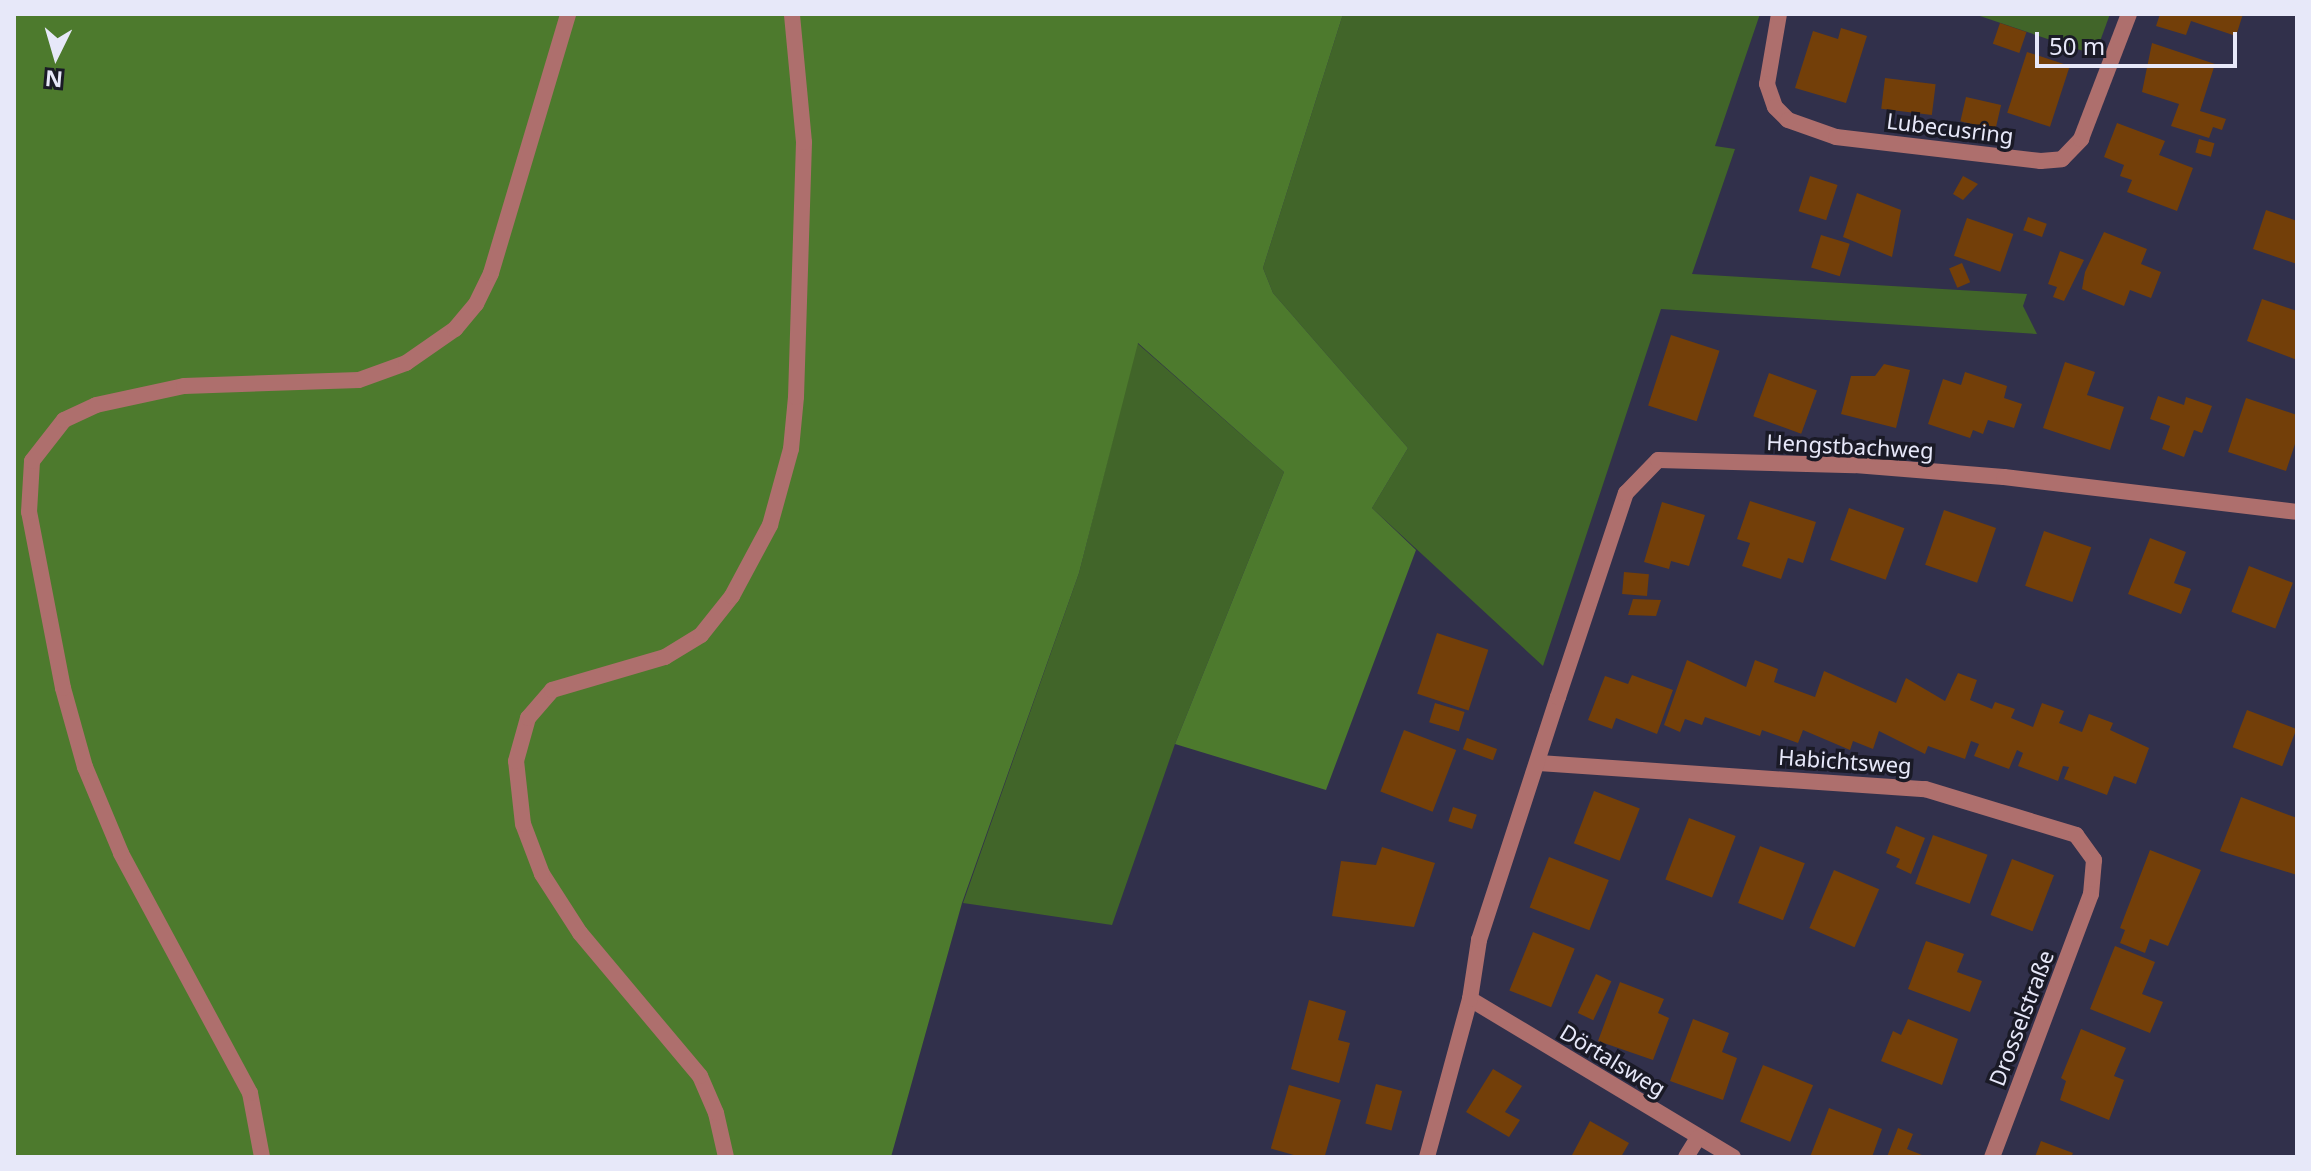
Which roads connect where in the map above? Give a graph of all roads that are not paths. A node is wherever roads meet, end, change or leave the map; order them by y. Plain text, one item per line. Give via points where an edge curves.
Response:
1 (568, 14) edge
2 (792, 14) edge
3 (1779, 14) edge
4 (2129, 14) edge
5 (2297, 512) edge
6 (1539, 763) junction
7 (2091, 894) joint
8 (1470, 999) junction
9 (1698, 1138) junction
10 (262, 1157) edge
11 (726, 1157) edge
12 (1427, 1157) edge
13 (1686, 1157) edge
14 (1733, 1157) edge
15 (1992, 1157) edge

1 - 10 street via 491,273 476,304 440,341 406,363 359,380 184,386 116,399 64,420 44,439 32,461 29,512 63,688 85,767 121,853 250,1093
2 - 11 street via 804,142 796,397 787,465 770,525 732,596 701,635 665,657 552,690 528,718 516,761 523,824 542,874 580,933 700,1076
3 - 4 street, Lubecusring via 1767,84 1775,107 1788,120 1836,137 2041,161 2062,159 2081,139
5 - 6 street, Hengstbachweg via 2019,478 1855,465 1658,460 1626,493
6 - 7 street, Habichtsweg via 1925,789 2076,835 2094,860
6 - 8 street via 1479,940
7 - 15 street, Drosselstraße
8 - 9 street, Dörtalsweg
8 - 12 street
9 - 13 street
9 - 14 street, Dörtalsweg

